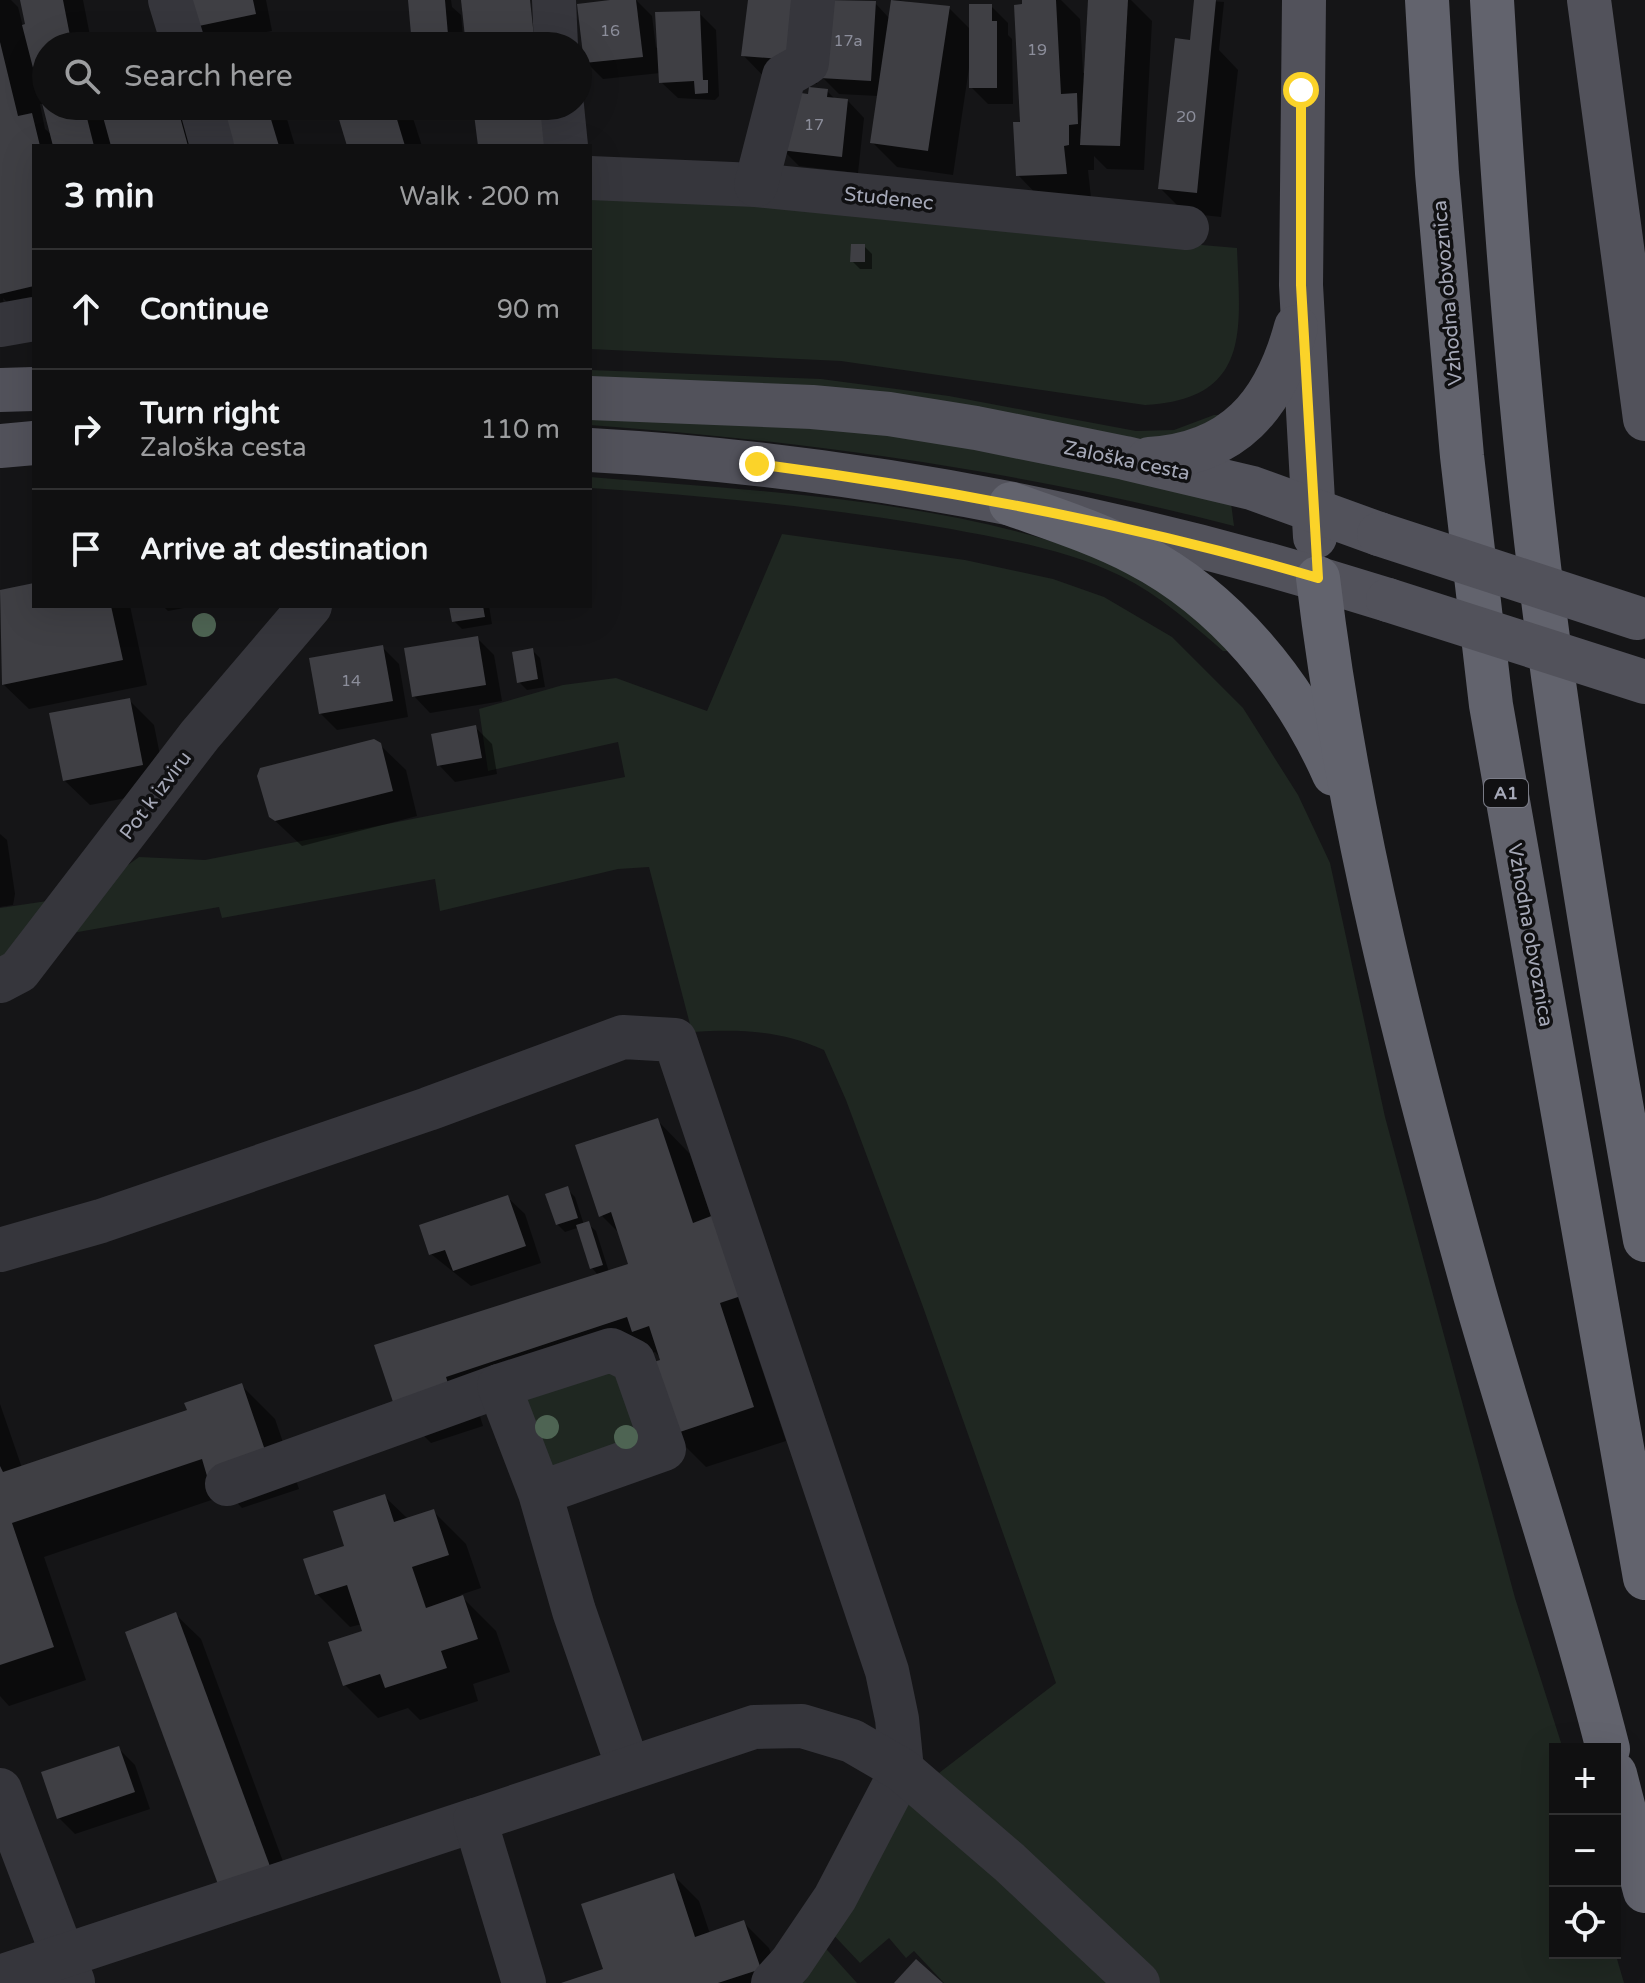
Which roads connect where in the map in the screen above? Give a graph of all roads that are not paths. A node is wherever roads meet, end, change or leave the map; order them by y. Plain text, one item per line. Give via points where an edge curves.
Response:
1 (170, 0) edge
2 (554, 0) edge
3 (813, 0) edge
4 (1304, 0) edge
5 (1427, 0) edge
6 (1492, 0) edge
7 (1589, 0) edge
8 (180, 32) edge
9 (555, 32) edge
10 (205, 120) edge
11 (563, 120) edge
12 (211, 144) edge
13 (566, 144) edge
14 (592, 178) edge
15 (756, 185) junction
16 (1187, 228) dead end
17 (1301, 285) junction
18 (32, 319) edge
19 (0, 325) edge
20 (32, 389) edge
21 (0, 390) edge
22 (1643, 397) edge
23 (592, 398) edge
24 (32, 443) edge
25 (0, 446) edge
26 (592, 450) edge
27 (1125, 458) junction
28 (1011, 504) junction
29 (1314, 510) junction
30 (1318, 578) junction
31 (308, 608) edge
32 (1641, 619) edge
33 (1645, 682) edge
34 (1360, 848) junction
35 (0, 981) edge
36 (1645, 1240) edge
37 (0, 1250) edge
38 (499, 1386) junction
39 (227, 1484) dead end
40 (540, 1493) junction
41 (1645, 1578) edge
42 (1606, 1743) edge
43 (628, 1767) junction
44 (902, 1770) junction
45 (0, 1790) edge
46 (1621, 1797) edge
47 (475, 1820) junction
48 (1645, 1891) edge
49 (67, 1969) edge
50 (0, 1977) edge
51 (524, 1983) edge
52 (773, 1983) edge
53 (1138, 1983) edge

1 - 8 street
2 - 9 street
3 - 15 street via 807,63 784,76
4 - 17 main road
5 - 41 highway, Vzhodna obvoznica / A1 via 1462,456 1491,705
6 - 36 highway via 1501,166 1560,731
7 - 22 main road
10 - 12 street
11 - 13 street
14 - 15 street, Studenec
15 - 16 street, Studenec
17 - 27 main road via 1289,353 1250,420 1190,453
17 - 29 main road
18 - 19 street
20 - 21 main road
23 - 27 main road, Zaloška cesta via 889,414
24 - 25 main road
26 - 28 main road via 772,466
27 - 29 main road, Zaloška cesta via 1252,488
28 - 30 main road via 1112,524
28 - 34 highway via 1118,544 1158,566 1253,646 1291,693 1323,748
29 - 30 main road
29 - 32 main road, Zaloška cesta, bridge
30 - 33 main road, bridge
30 - 34 highway
31 - 35 street, Pot k izviru via 200,735 19,971
34 - 42 highway via 1475,1294
37 - 44 street via 116,1216 623,1037 675,1040 887,1671
38 - 39 street
38 - 40 street
38 - 40 street via 611,1350 633,1361 664,1449
40 - 43 street
43 - 44 street via 754,1727 802,1726 852,1741
43 - 47 street
44 - 52 street via 835,1898
44 - 53 street
45 - 49 street
46 - 48 highway
47 - 49 street
47 - 51 street
49 - 50 street

